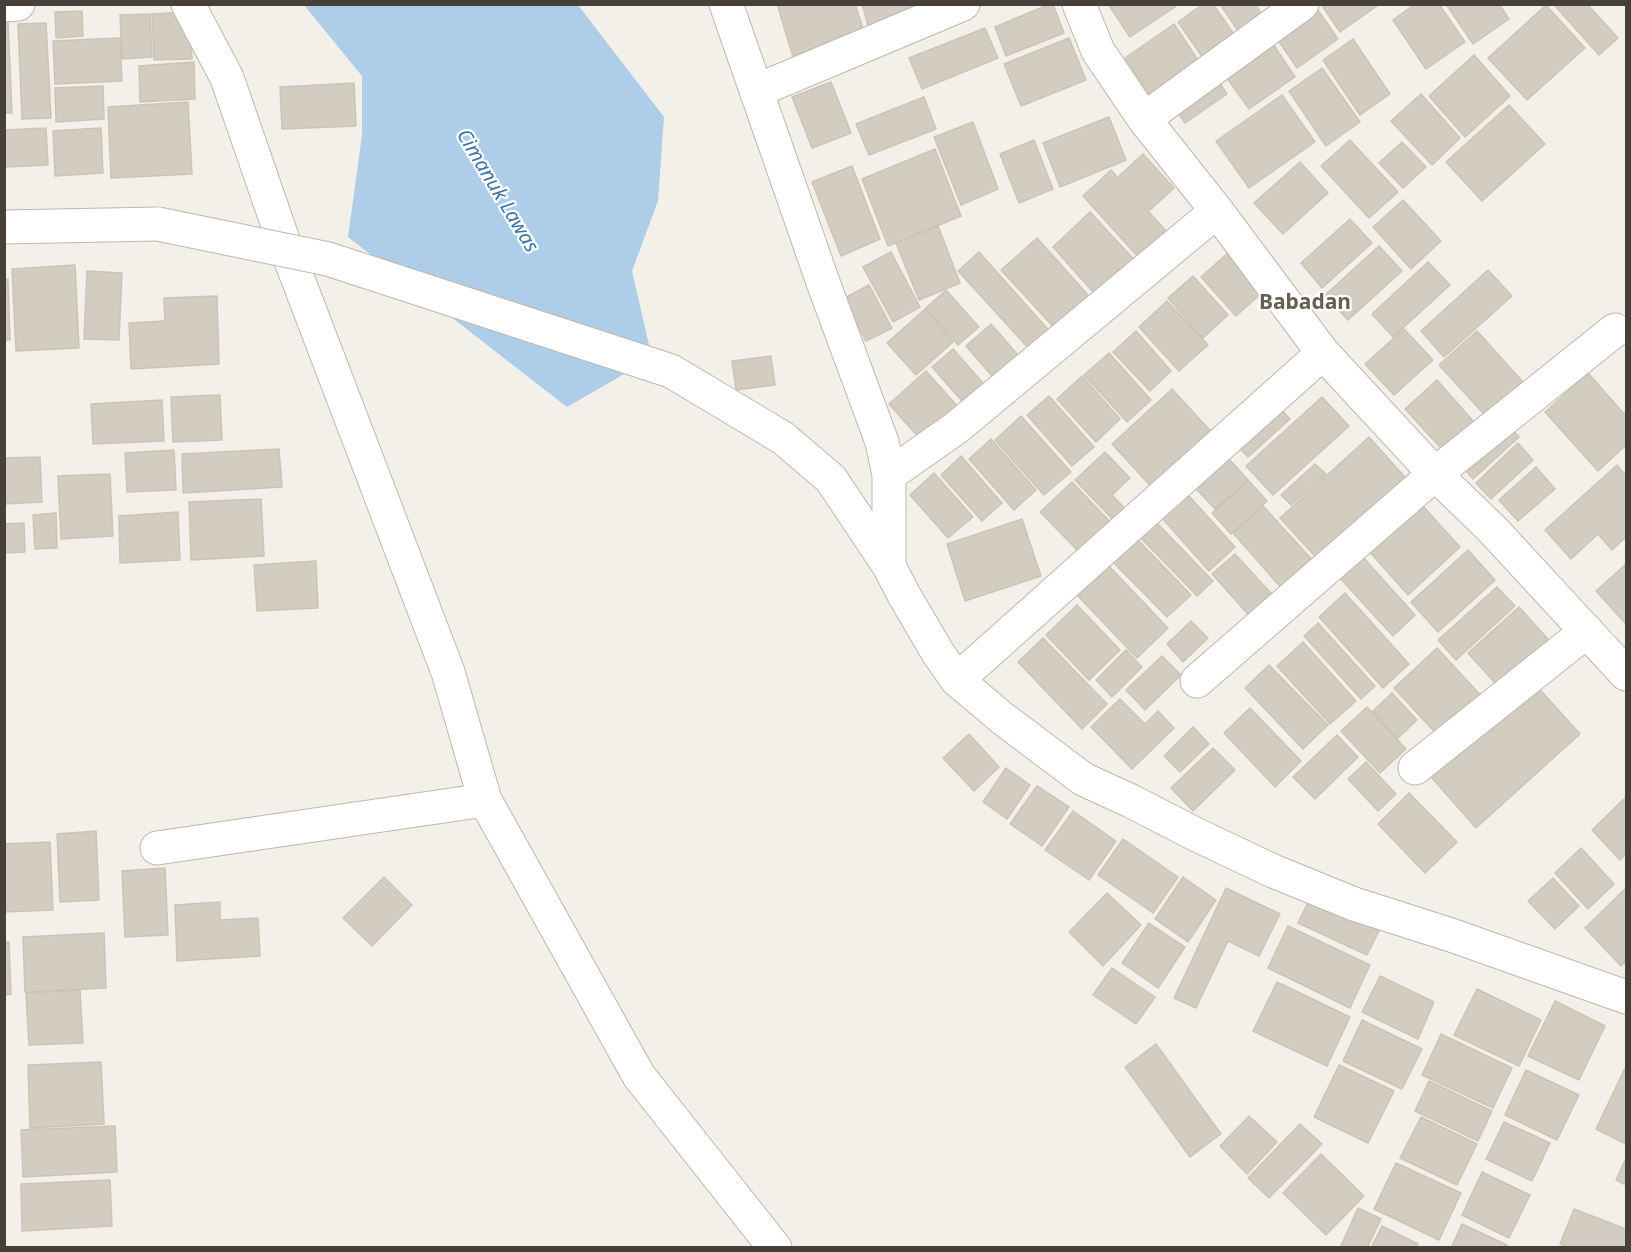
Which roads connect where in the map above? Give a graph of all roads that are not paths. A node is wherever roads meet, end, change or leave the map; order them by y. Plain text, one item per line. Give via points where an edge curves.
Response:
1 (18, 4) edge
2 (188, 4) edge
3 (726, 4) edge
4 (963, 4) edge
5 (1078, 4) edge
6 (1302, 4) edge
7 (4, 5) edge
8 (756, 91) junction
9 (1144, 119) junction
10 (1217, 211) junction
11 (4, 227) edge
12 (1615, 330) dead end
13 (1323, 353) junction
14 (1434, 474) junction
15 (889, 475) junction
16 (889, 566) junction
17 (1587, 631) junction
18 (1626, 674) edge
19 (957, 680) junction
20 (1197, 681) dead end
21 (1415, 768) dead end
22 (485, 800) junction
23 (157, 848) dead end
24 (1626, 997) edge
25 (776, 1248) edge

1 - 7 street
2 - 22 street via 227,78 287,251 448,672
3 - 8 street
4 - 8 street
5 - 9 street via 1098,51
6 - 9 street
8 - 15 street via 882,442
9 - 10 street
10 - 13 street
10 - 15 street via 956,428
11 - 16 street, bridge via 158,224 328,259 671,371 783,438 831,479
12 - 14 street
13 - 14 street
13 - 19 street
14 - 17 street via 1492,529
14 - 20 street
15 - 16 street
16 - 19 street
17 - 18 street
17 - 21 street
19 - 24 street via 1083,779 1204,839 1354,904
22 - 23 street
22 - 25 street via 639,1076

